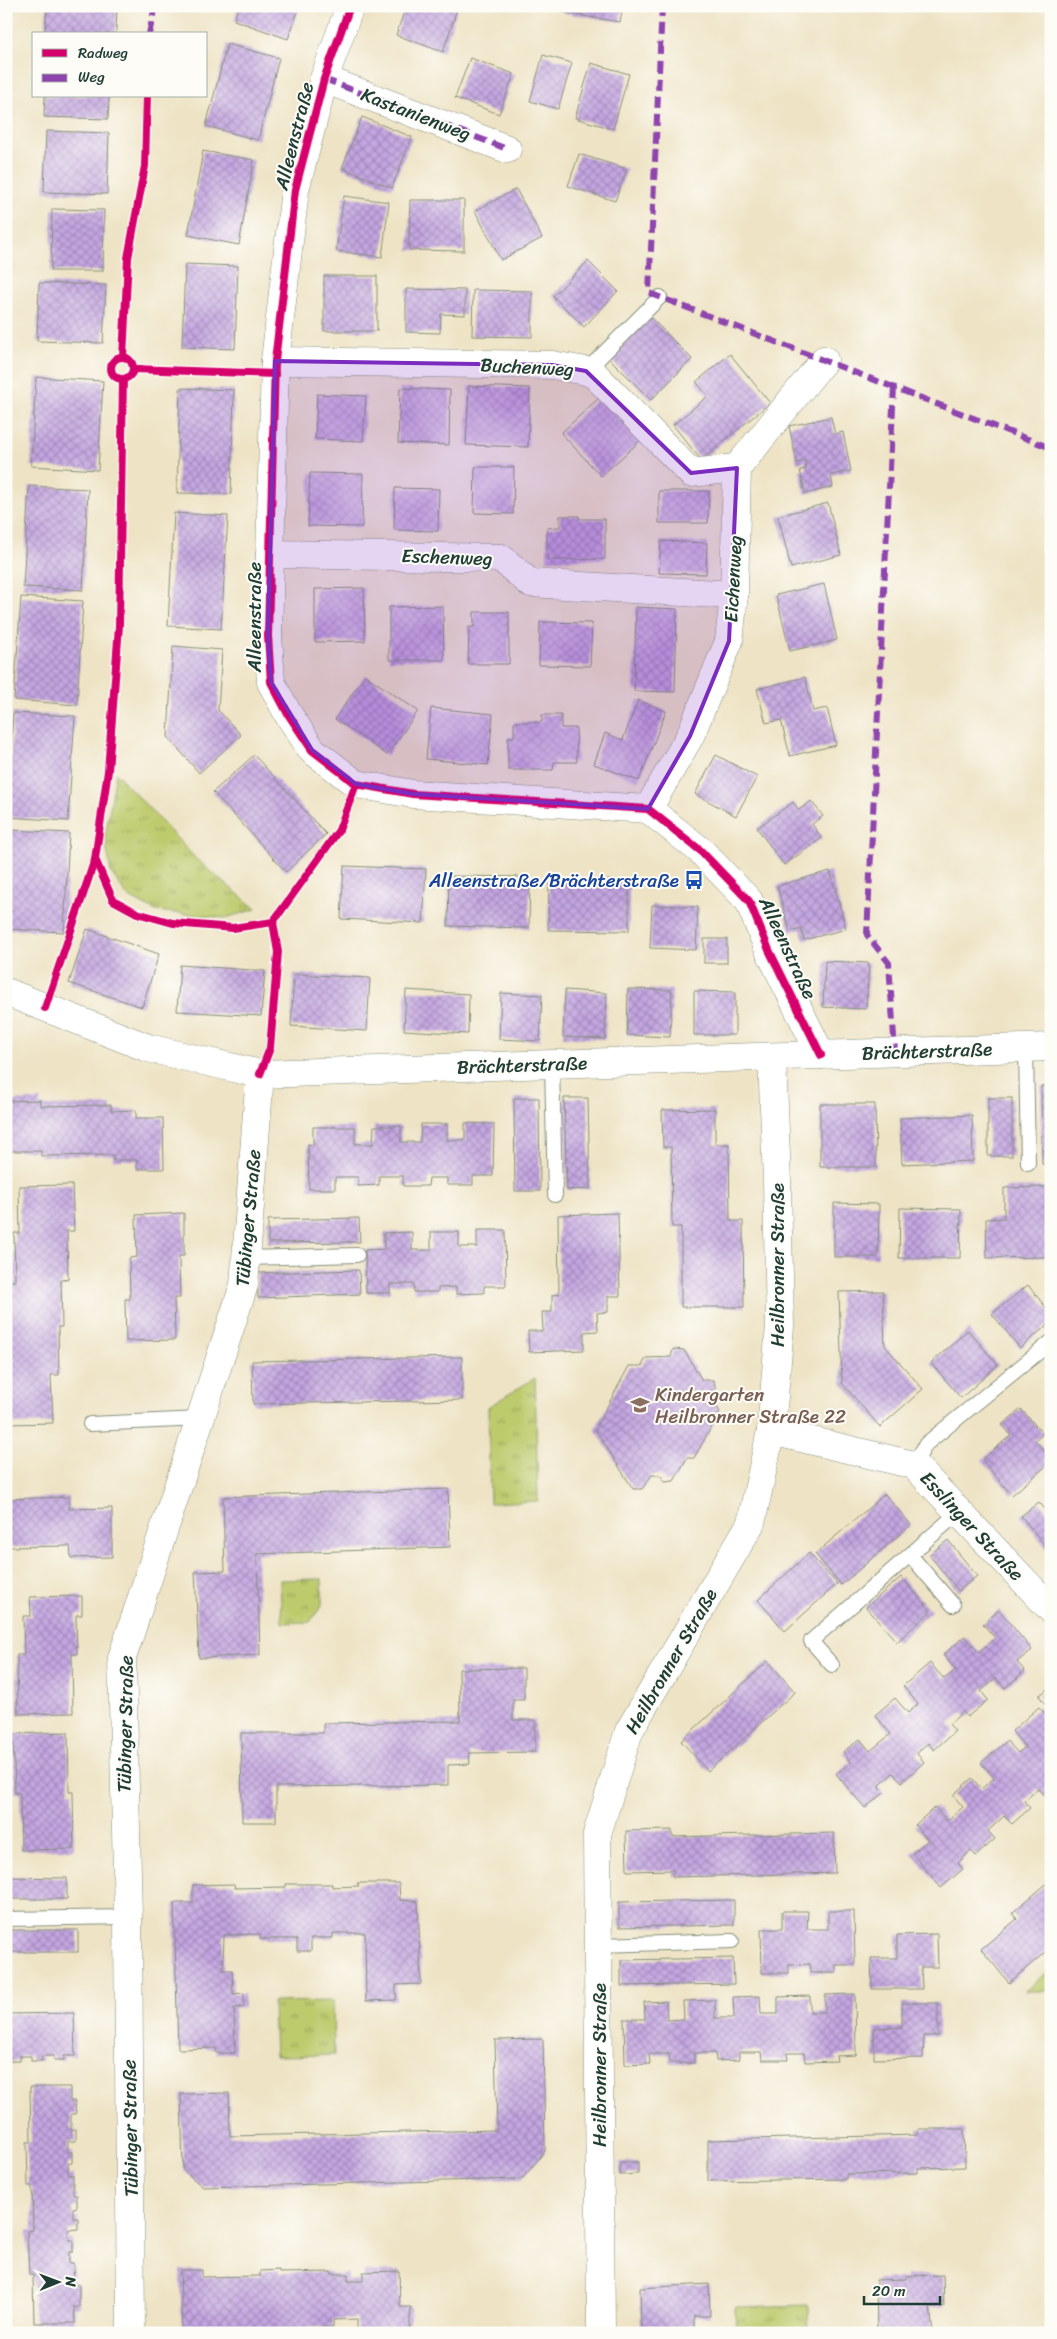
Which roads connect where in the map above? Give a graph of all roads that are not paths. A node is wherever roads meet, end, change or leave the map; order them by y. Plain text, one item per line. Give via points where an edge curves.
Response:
1 (350, 6) edge
2 (324, 79) junction
3 (507, 149) dead end
4 (660, 296) dead end
5 (824, 360) dead end
6 (275, 361) junction
7 (586, 371) junction
8 (737, 468) junction
9 (270, 554) junction
10 (734, 595) junction
11 (648, 809) junction
12 (6, 992) edge
13 (1038, 1048) edge
14 (821, 1055) junction
15 (772, 1057) junction
16 (552, 1064) junction
17 (260, 1074) junction
18 (1028, 1163) dead end
19 (555, 1195) dead end
20 (357, 1255) dead end
21 (246, 1258) junction
22 (1051, 1342) edge
23 (201, 1419) junction
24 (90, 1424) dead end
25 (771, 1431) junction
26 (914, 1465) junction
27 (959, 1512) junction
28 (910, 1555) junction
29 (953, 1605) dead end
30 (1051, 1609) edge
31 (832, 1665) dead end
32 (128, 1916) junction
33 (6, 1919) edge
34 (732, 1941) dead end
35 (598, 1945) junction
36 (131, 2333) edge
37 (602, 2333) edge

1 - 2 street, Alleenstraße
2 - 3 street, Kastanienweg
2 - 6 street, Alleenstraße via 295,190
4 - 7 lane
5 - 8 street
6 - 7 street, Buchenweg via 552,365
6 - 9 street, Alleenstraße
7 - 8 street, Buchenweg via 691,473
8 - 10 street, Eichenweg
9 - 10 street, Eschenweg via 501,558 530,583
9 - 11 street, Alleenstraße via 268,636 271,682 312,750 356,784 413,794
10 - 11 street, Eichenweg via 726,649 690,736
11 - 14 street, Alleenstraße via 701,851 749,901
12 - 17 street, Brächterstraße via 148,1048
13 - 14 street, Brächterstraße
13 - 18 lane
14 - 15 street, Brächterstraße
15 - 16 street, Brächterstraße
15 - 25 street, Heilbronner Straße via 780,1326
16 - 17 street, Brächterstraße
16 - 19 lane
17 - 21 street, Tübinger Straße
20 - 21 lane
21 - 23 street, Tübinger Straße via 244,1285
22 - 26 lane, Esslinger Straße via 926,1444
23 - 24 lane
23 - 32 street, Tübinger Straße via 122,1658
25 - 26 street, Esslinger Straße
25 - 35 street, Heilbronner Straße via 750,1523 629,1731 597,1834
26 - 27 street, Esslinger Straße
27 - 28 lane
27 - 30 street, Esslinger Straße
28 - 29 lane
28 - 31 lane via 811,1641
32 - 33 lane
32 - 36 street, Tübinger Straße
34 - 35 lane
35 - 37 street, Heilbronner Straße

